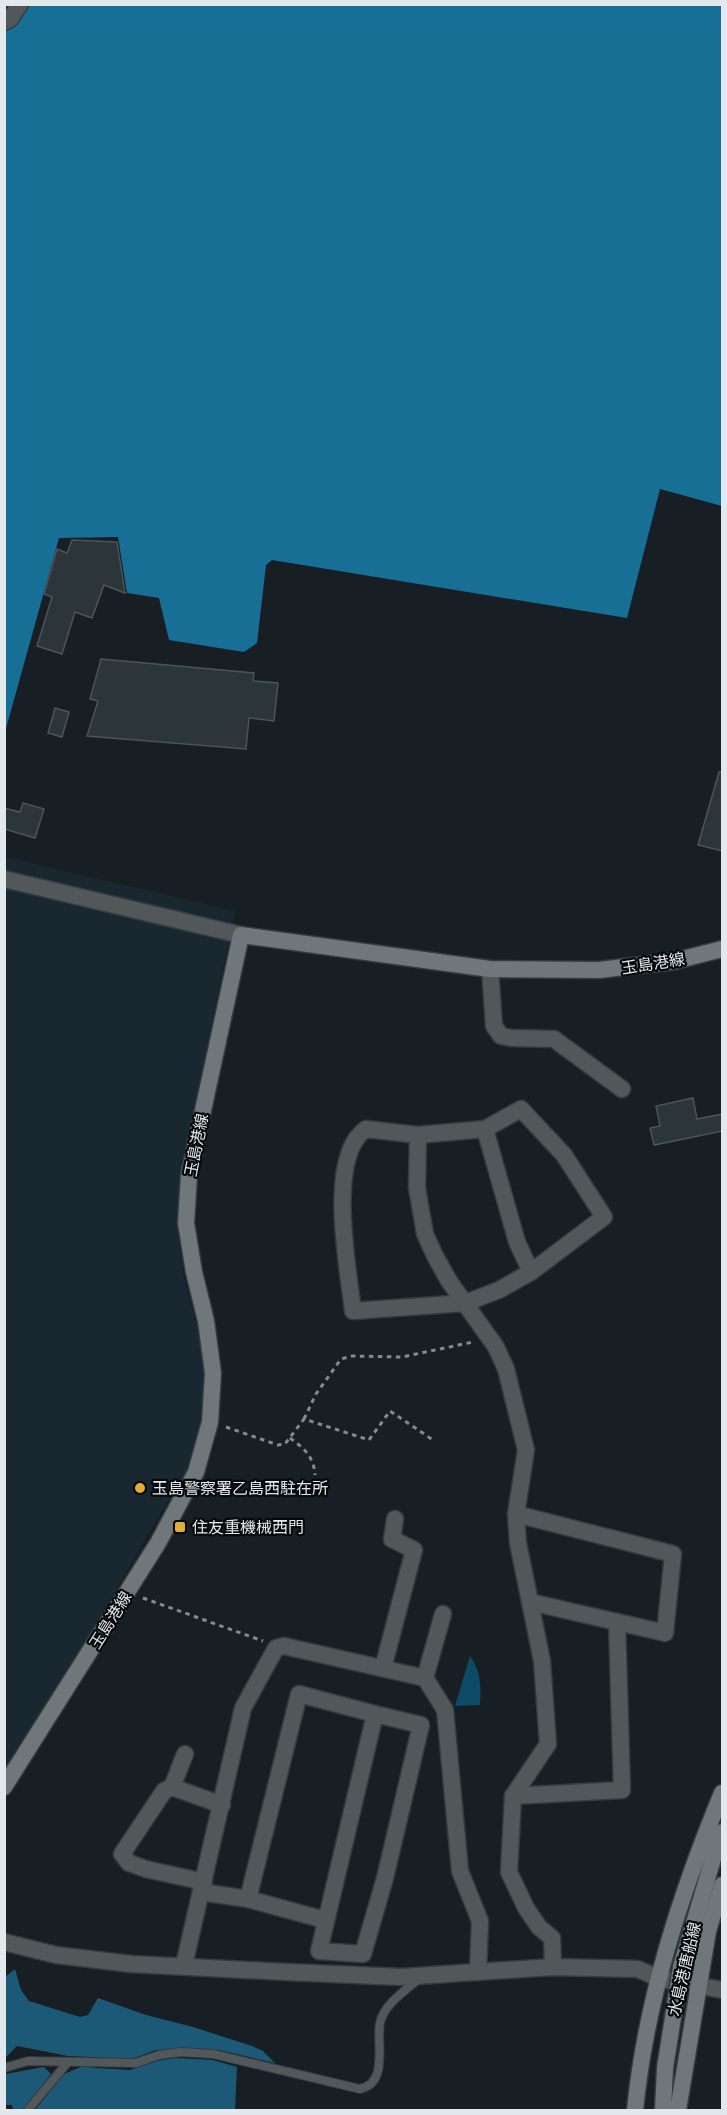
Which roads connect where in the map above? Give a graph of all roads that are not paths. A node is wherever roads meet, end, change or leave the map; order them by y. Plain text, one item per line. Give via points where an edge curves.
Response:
1 (20, 4) edge
2 (4, 22) edge
3 (4, 879) edge
4 (241, 935) junction
5 (723, 949) edge
6 (490, 969) junction
7 (622, 1089) dead end
8 (485, 1129) junction
9 (418, 1135) junction
10 (531, 1272) junction
11 (465, 1303) junction
12 (516, 1514) junction
13 (395, 1519) dead end
14 (530, 1602) junction
15 (443, 1614) dead end
16 (617, 1622) junction
17 (383, 1668) junction
18 (425, 1678) junction
19 (375, 1714) junction
20 (185, 1754) dead end
21 (4, 1787) edge
22 (172, 1787) junction
23 (723, 1792) edge
24 (513, 1796) junction
25 (222, 1805) junction
26 (723, 1832) edge
27 (723, 1885) edge
28 (203, 1887) junction
29 (248, 1899) junction
30 (325, 1920) junction
31 (4, 1942) edge
32 (184, 1965) junction
33 (553, 1967) junction
34 (478, 1972) junction
35 (424, 1975) junction
36 (658, 1978) junction
37 (698, 1987) junction
38 (723, 1990) edge
39 (68, 2062) junction
40 (4, 2068) edge
41 (28, 2110) edge
42 (635, 2110) edge
43 (663, 2110) edge
44 (678, 2110) edge

1 - 2 street
3 - 4 street
4 - 6 main road, 玉島港線
4 - 21 main road, 玉島港線 via 189,1175 186,1211 213,1374 210,1422 196,1472 158,1543
5 - 6 main road, 玉島港線 via 675,961 599,970
6 - 7 street via 494,1026 501,1036 554,1039
8 - 9 street
8 - 10 street via 517,1242
8 - 10 street via 521,1109 564,1155 604,1217
9 - 11 street via 417,1188 425,1234
9 - 11 street via 366,1129 357,1135 350,1151 341,1202 353,1311
10 - 11 street
11 - 12 street via 492,1340 506,1369 526,1450
12 - 14 street
12 - 16 street via 673,1554 665,1633
13 - 17 street via 392,1539 414,1550
14 - 16 street
14 - 24 street via 542,1661 548,1744
15 - 18 street
16 - 24 street via 622,1790
17 - 18 street
17 - 25 street via 284,1646 276,1648 243,1708
18 - 34 street via 445,1710 460,1871 480,1921
19 - 29 street via 299,1694
19 - 30 street
19 - 30 street via 420,1725 363,1954 319,1951
20 - 22 street
22 - 25 street
22 - 28 street via 164,1791 122,1854 129,1863
23 - 36 main road via 673,1923
24 - 33 street via 509,1872 526,1908 552,1938
25 - 28 street
26 - 43 main road, 水島港唐船線, bridge via 681,1967
27 - 37 main road via 708,1931
28 - 29 street
28 - 32 street
29 - 30 street
31 - 32 street via 56,1955 131,1964
32 - 35 street
33 - 34 street
33 - 36 street via 639,1970
34 - 35 street
35 - 39 lane via 386,2011 380,2023 380,2063 367,2087 213,2054 181,2052 136,2063
36 - 37 street
36 - 42 main road
37 - 38 street
37 - 44 main road
39 - 40 lane via 28,2061
39 - 41 lane

